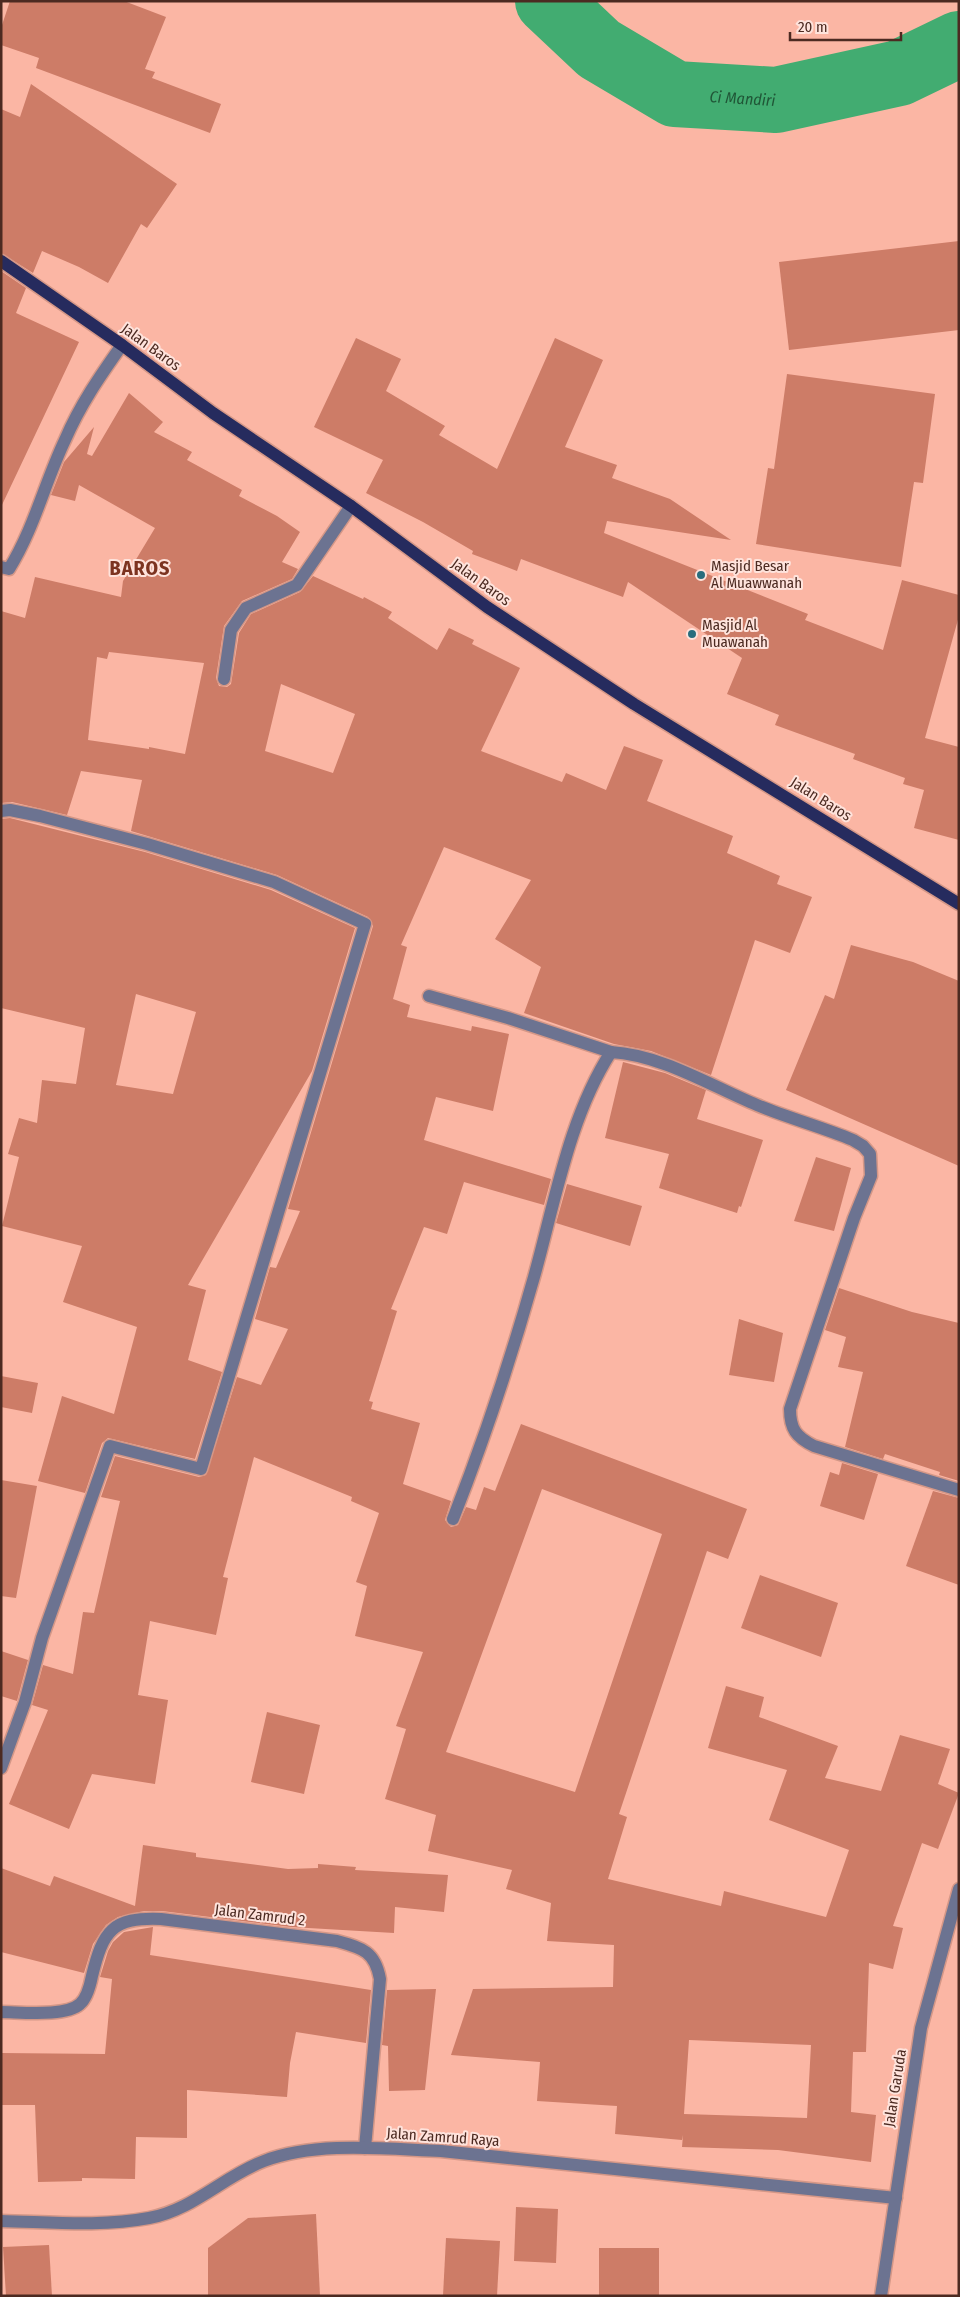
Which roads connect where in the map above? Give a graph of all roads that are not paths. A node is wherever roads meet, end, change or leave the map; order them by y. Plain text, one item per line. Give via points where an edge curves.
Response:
1 (1, 262) edge
2 (122, 345) junction
3 (351, 506) junction
4 (1, 567) edge
5 (224, 679) dead end
6 (1, 811) edge
7 (959, 904) edge
8 (429, 996) dead end
9 (611, 1052) junction
10 (959, 1490) edge
11 (453, 1519) dead end
12 (1, 1768) edge
13 (959, 1889) edge
14 (1, 2012) edge
15 (366, 2148) junction
16 (896, 2198) junction
17 (1, 2221) edge
18 (881, 2296) edge

1 - 2 main road, Jalan Baros
2 - 3 main road, Jalan Baros via 213,413
2 - 4 street via 89,391 65,440 20,551 9,569
3 - 5 street via 297,585 246,608 231,630
3 - 7 main road, Jalan Baros via 487,607 634,704
6 - 12 street via 10,810 66,823 274,882 365,924 202,1470 110,1446 42,1638 25,1702
8 - 9 street
9 - 10 street via 624,1052 664,1065 758,1106 829,1130 863,1146 870,1154 871,1176 790,1409 790,1425 799,1438 814,1446
9 - 11 street via 594,1078 578,1119 530,1294
13 - 16 street, Jalan Garuda via 921,2028
14 - 15 street, Jalan Zamrud 2 via 50,2012 80,2005 90,1987 99,1949 110,1932 127,1921 140,1918 357,1946 374,1957 380,1979
15 - 16 street, Jalan Zamrud Raya via 441,2152
15 - 17 street, Jalan Zamrud Raya via 301,2152 264,2161 204,2197 150,2218 93,2223
16 - 18 street, Jalan Garuda

